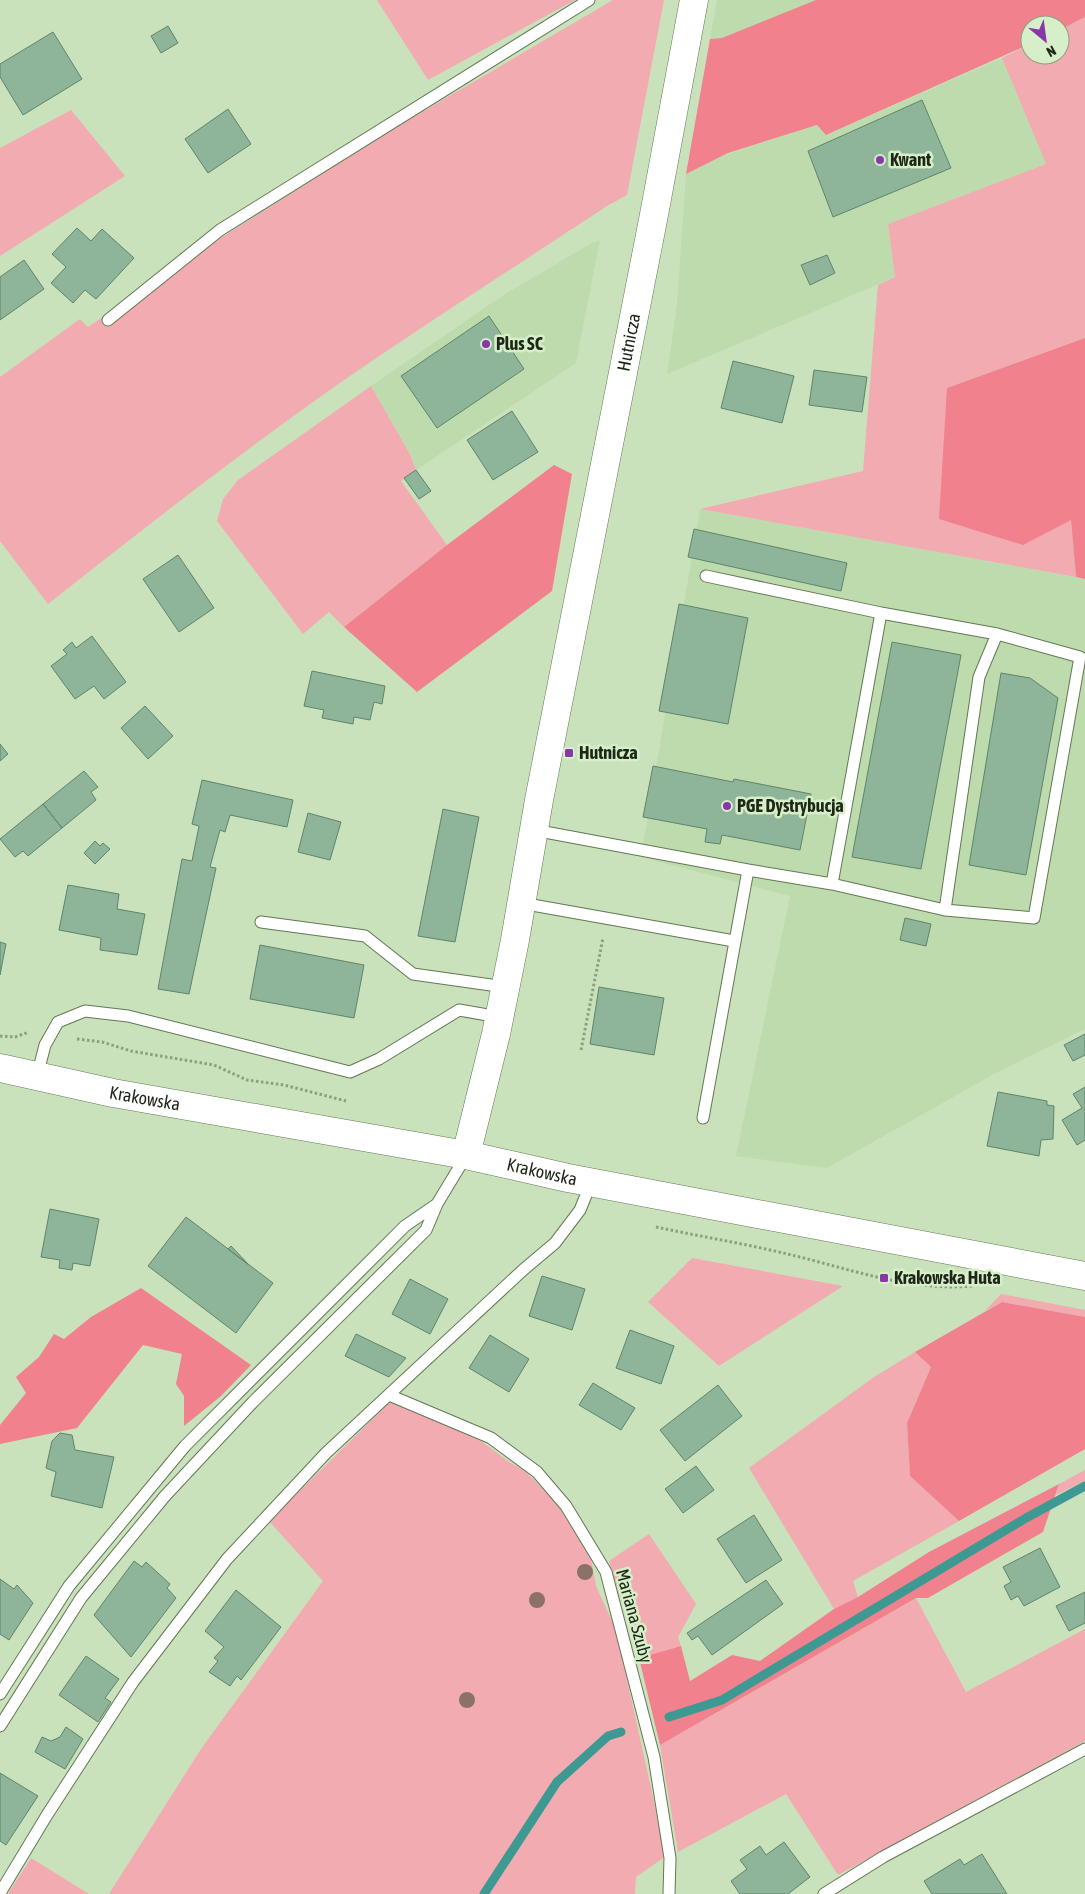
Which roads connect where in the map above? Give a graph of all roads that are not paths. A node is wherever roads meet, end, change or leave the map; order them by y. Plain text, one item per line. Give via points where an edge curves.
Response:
1 (589, 0) edge
2 (694, 0) edge
3 (108, 320) dead end
4 (706, 576) dead end
5 (881, 613) junction
6 (997, 634) junction
7 (534, 830) junction
8 (748, 870) junction
9 (832, 884) junction
10 (522, 903) junction
11 (945, 910) junction
12 (261, 922) dead end
13 (734, 941) junction
14 (505, 987) junction
15 (499, 1017) junction
16 (0, 1068) edge
17 (37, 1076) junction
18 (703, 1118) dead end
19 (466, 1155) junction
20 (591, 1182) junction
21 (437, 1204) junction
22 (1085, 1276) edge
23 (389, 1395) junction
24 (0, 1694) edge
25 (0, 1726) edge
26 (1085, 1749) edge
27 (0, 1894) edge
28 (668, 1894) edge
29 (824, 1894) edge

1 - 3 lane via 220,230
2 - 7 street, Hutnicza
4 - 5 lane
5 - 6 lane
5 - 9 lane
6 - 11 lane via 979,677
6 - 11 lane via 1080,656 1034,918
7 - 8 lane
7 - 10 street, Hutnicza
8 - 9 lane
8 - 13 lane
9 - 11 lane
10 - 13 lane
10 - 14 street, Hutnicza
12 - 14 lane via 365,936 413,974
13 - 18 lane
14 - 15 street, Hutnicza
15 - 17 lane via 459,1010 379,1059 350,1072 128,1016 85,1011 58,1022 50,1035
15 - 19 street, Hutnicza
16 - 17 street, Krakowska
17 - 19 street, Krakowska via 113,1093
19 - 20 street, Krakowska
19 - 21 lane
20 - 22 street, Krakowska
20 - 23 lane via 580,1210 555,1243
21 - 24 lane via 406,1226 184,1446 69,1586
21 - 25 lane via 426,1230 253,1402 165,1496 82,1598
23 - 27 lane via 326,1453 226,1558 133,1682
23 - 28 lane, Mariana Szuby via 491,1438 537,1472 566,1506 606,1572 654,1757 670,1858
26 - 29 lane via 883,1857

